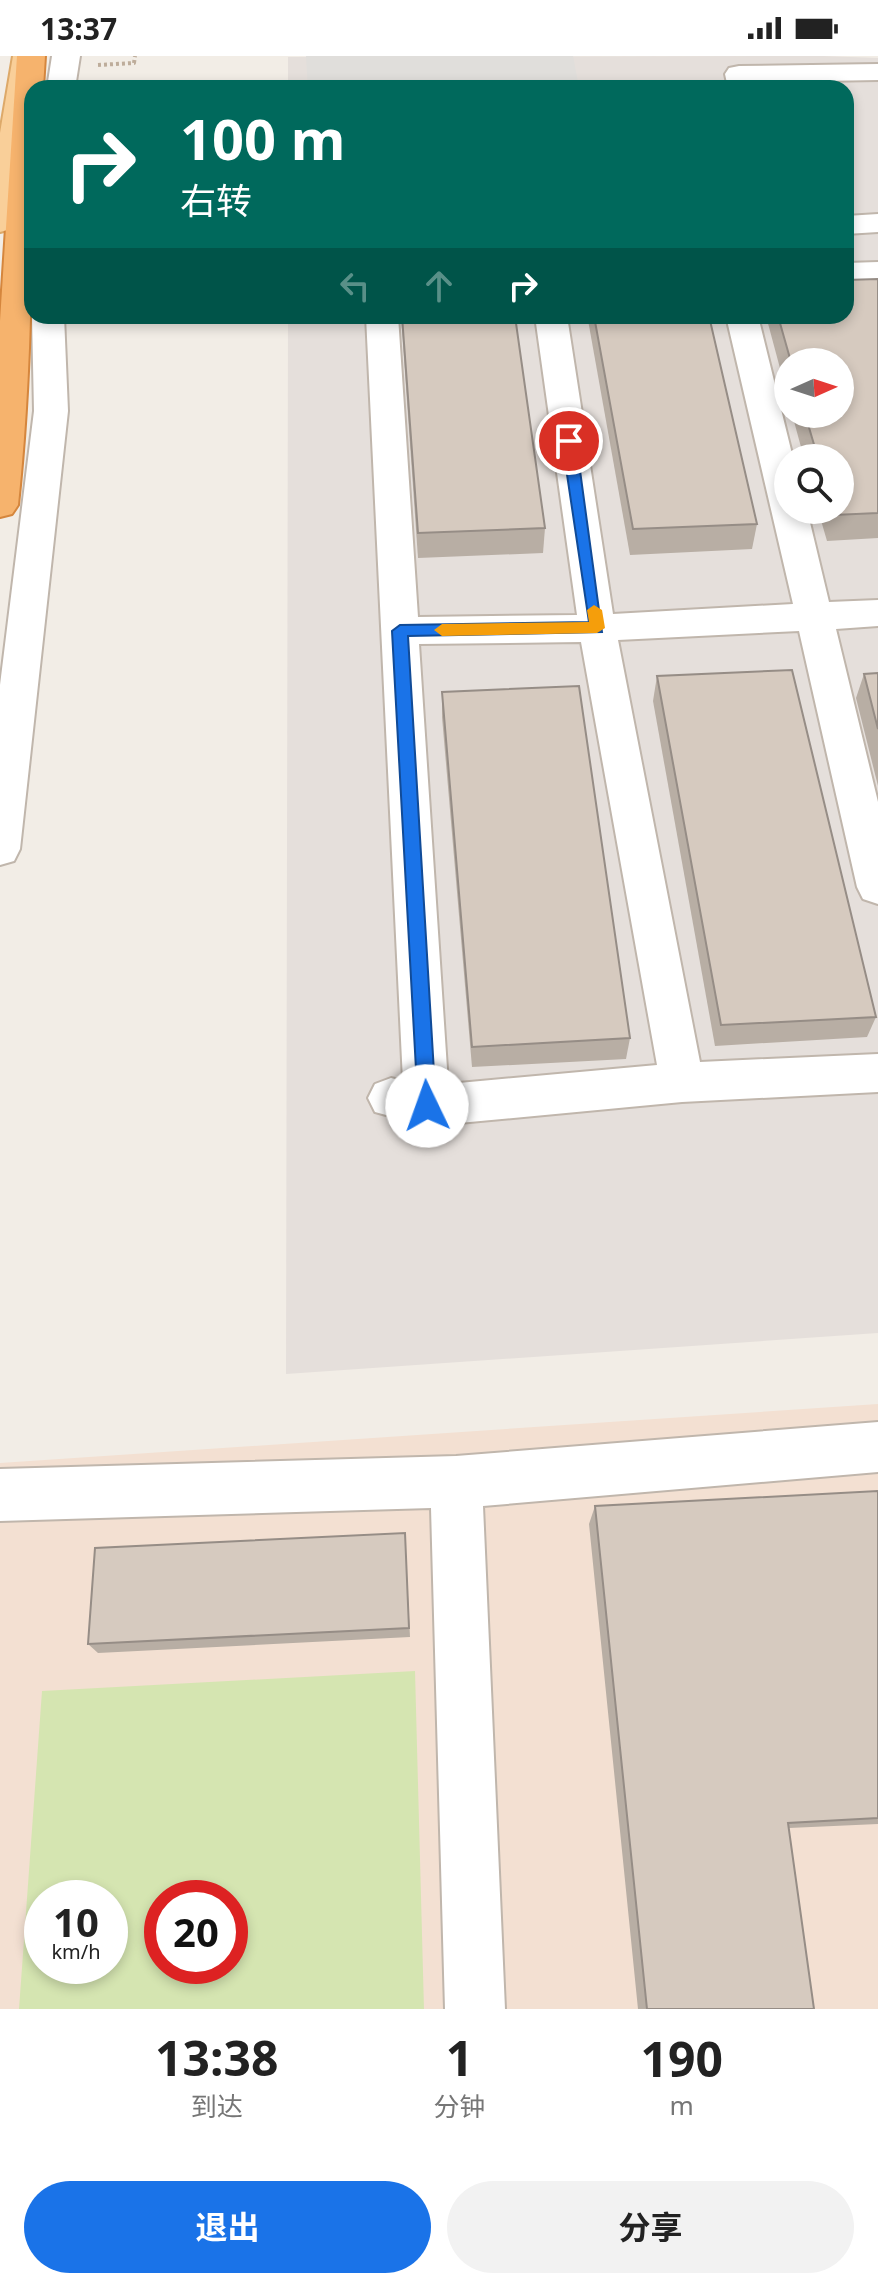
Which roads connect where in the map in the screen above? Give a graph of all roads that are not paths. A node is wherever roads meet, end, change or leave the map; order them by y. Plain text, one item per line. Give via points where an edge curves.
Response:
1 (29, 56) edge
2 (66, 56) edge
3 (878, 72) edge
4 (25, 80) edge
5 (28, 80) edge
6 (62, 80) edge
7 (740, 80) edge
8 (24, 85) edge
9 (24, 154) edge
10 (0, 223) edge
11 (878, 223) edge
12 (854, 224) edge
13 (878, 272) edge
14 (854, 273) edge
15 (48, 324) edge
16 (382, 324) edge
17 (552, 324) edge
18 (744, 324) edge
19 (774, 450) edge
20 (0, 505) edge
21 (792, 524) edge
22 (878, 613) edge
23 (814, 616) junction
24 (597, 628) junction
25 (400, 631) junction
26 (0, 849) edge
27 (878, 887) edge
28 (878, 1073) edge
29 (682, 1082) junction
30 (878, 1447) edge
31 (456, 1482) junction
32 (0, 1495) edge
33 (475, 2009) edge

1 - 4 main road
1 - 5 highway
2 - 6 street
3 - 7 street via 739,74
8 - 10 main road
9 - 20 highway via 11,410
11 - 12 street
13 - 14 street
15 - 26 street via 51,411
16 - 25 street
17 - 24 street
18 - 19 street
21 - 23 street
22 - 23 street
23 - 24 street
23 - 27 street
24 - 25 street
24 - 29 street
25 - 29 street via 409,1102
28 - 29 street
30 - 31 street
31 - 32 street
31 - 33 street

